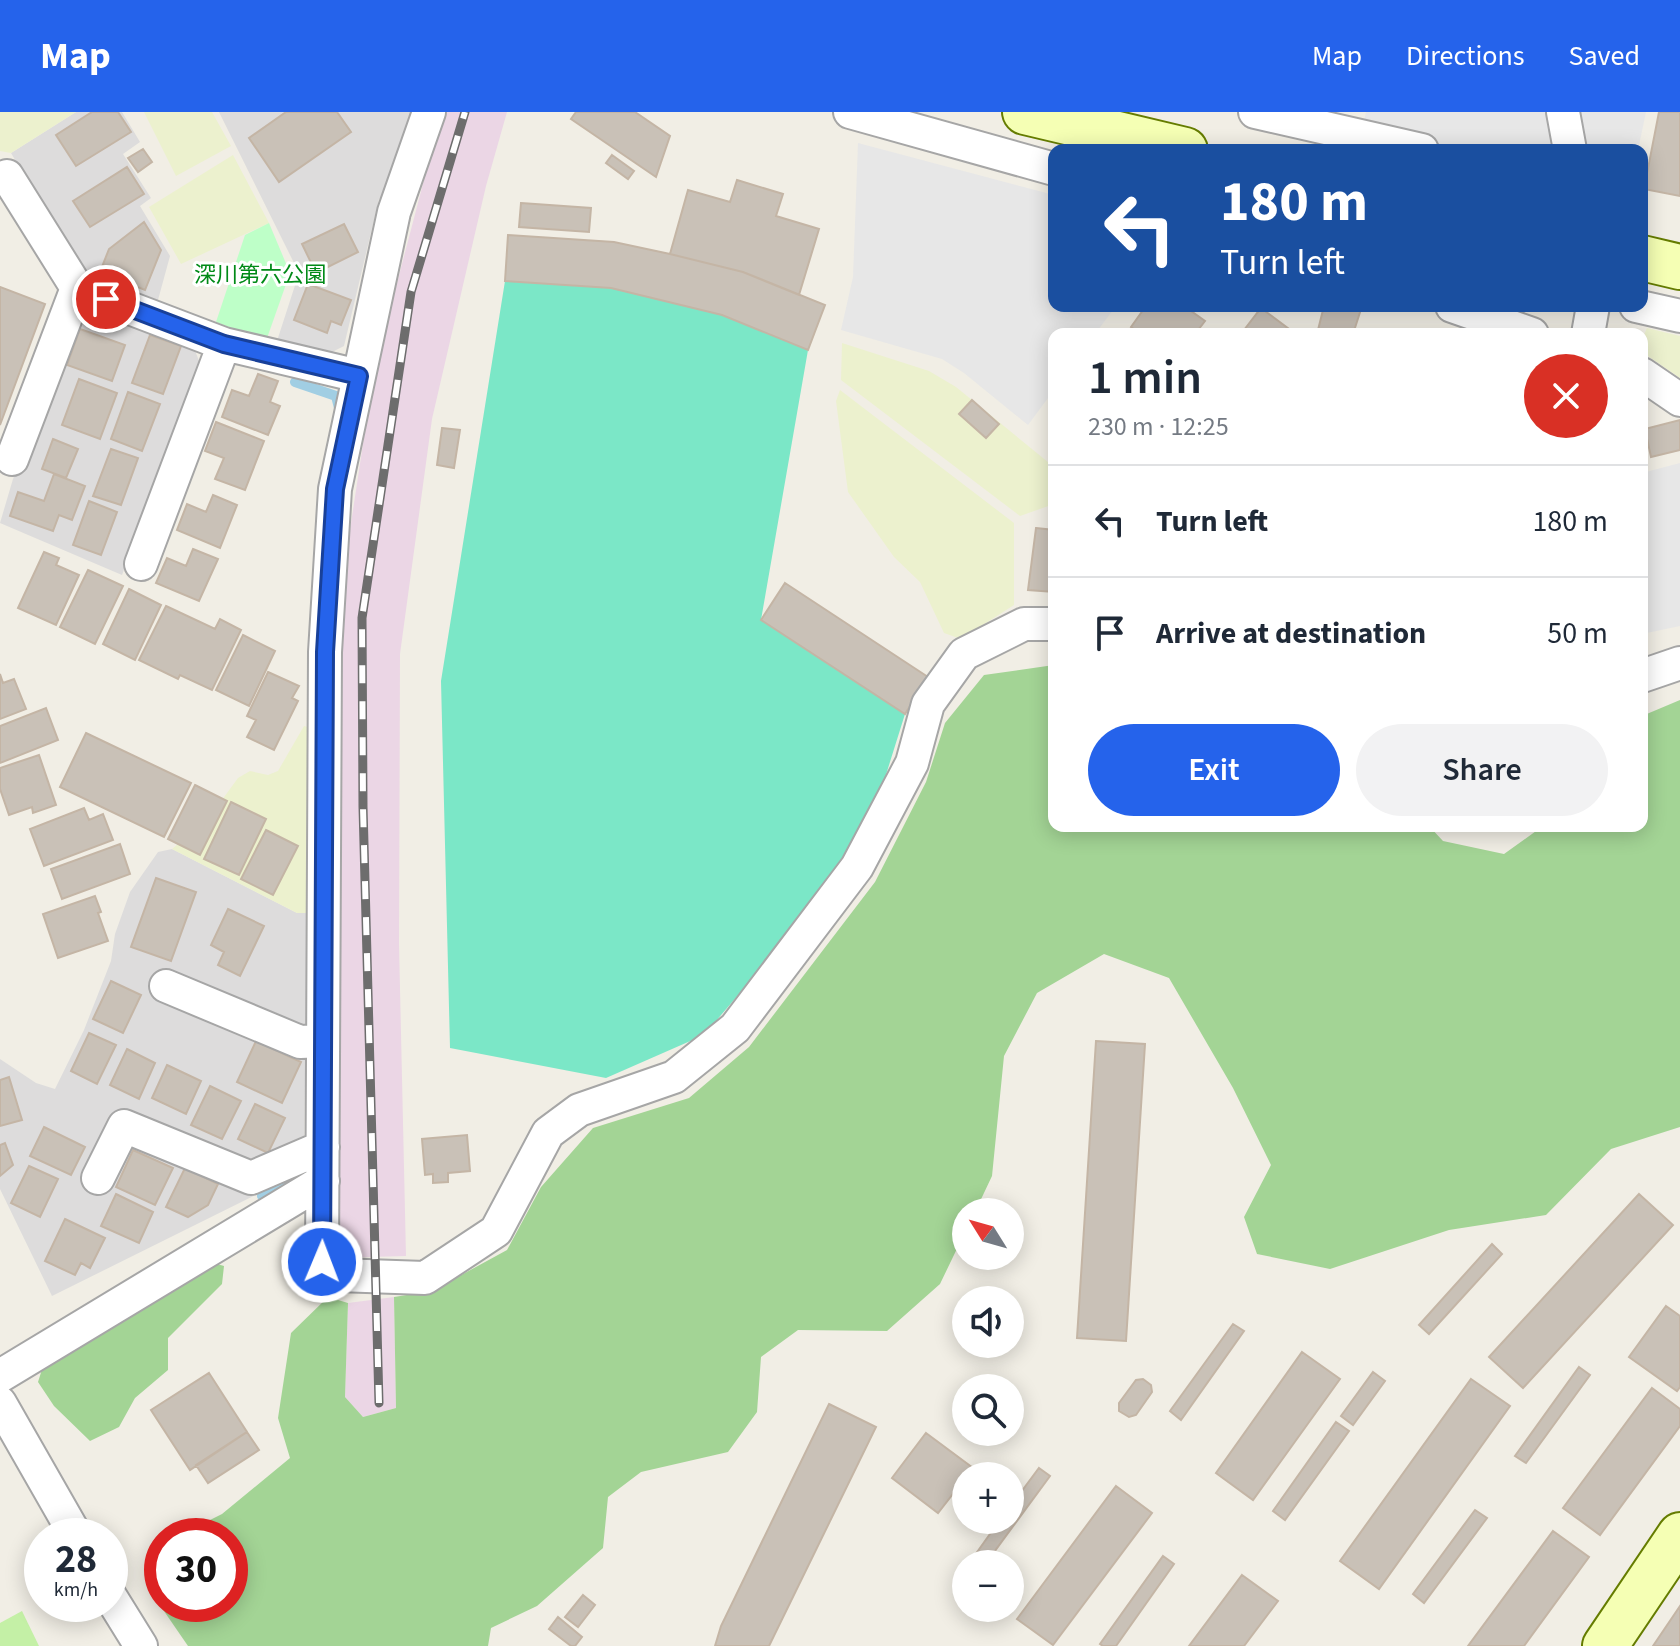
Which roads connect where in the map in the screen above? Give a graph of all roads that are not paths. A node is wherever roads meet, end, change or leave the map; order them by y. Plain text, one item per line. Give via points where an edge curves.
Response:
1 (429, 112) edge
2 (850, 112) edge
3 (1025, 112) edge
4 (1255, 112) edge
5 (1563, 112) edge
6 (1160, 144) edge
7 (1396, 144) edge
8 (1569, 144) edge
9 (1048, 167) edge
10 (7, 176) dead end
11 (1648, 259) edge
12 (1680, 267) edge
13 (77, 288) junction
14 (1648, 309) edge
15 (1469, 312) edge
16 (1680, 316) edge
17 (1515, 328) edge
18 (224, 344) junction
19 (359, 376) junction
20 (1648, 378) edge
21 (1680, 400) edge
22 (12, 459) dead end
23 (141, 564) dead end
24 (1048, 624) edge
25 (1680, 663) edge
26 (1648, 674) edge
27 (166, 986) dead end
28 (323, 1041) junction
29 (323, 1147) junction
30 (98, 1178) dead end
31 (323, 1181) junction
32 (0, 1376) edge
33 (0, 1403) edge
34 (66, 1518) edge
35 (1680, 1535) edge
36 (126, 1622) edge
37 (141, 1646) edge
38 (1605, 1646) edge

1 - 19 street via 394,212
2 - 9 street
3 - 6 street
4 - 7 street
5 - 8 street
10 - 13 street
11 - 12 street
13 - 18 street
13 - 22 street
14 - 16 street
15 - 17 street
18 - 19 street
18 - 23 street
19 - 28 street via 335,489 325,652
20 - 21 street
24 - 31 street via 1024,624 964,654 928,704 912,763 857,867 735,1028 674,1077 579,1110 548,1133 496,1231 425,1278 337,1275 322,1262
25 - 26 street
27 - 28 street via 300,1042
28 - 29 street
29 - 30 street via 251,1178 124,1126
29 - 31 street
31 - 32 street
33 - 34 street
35 - 38 street
36 - 37 street

